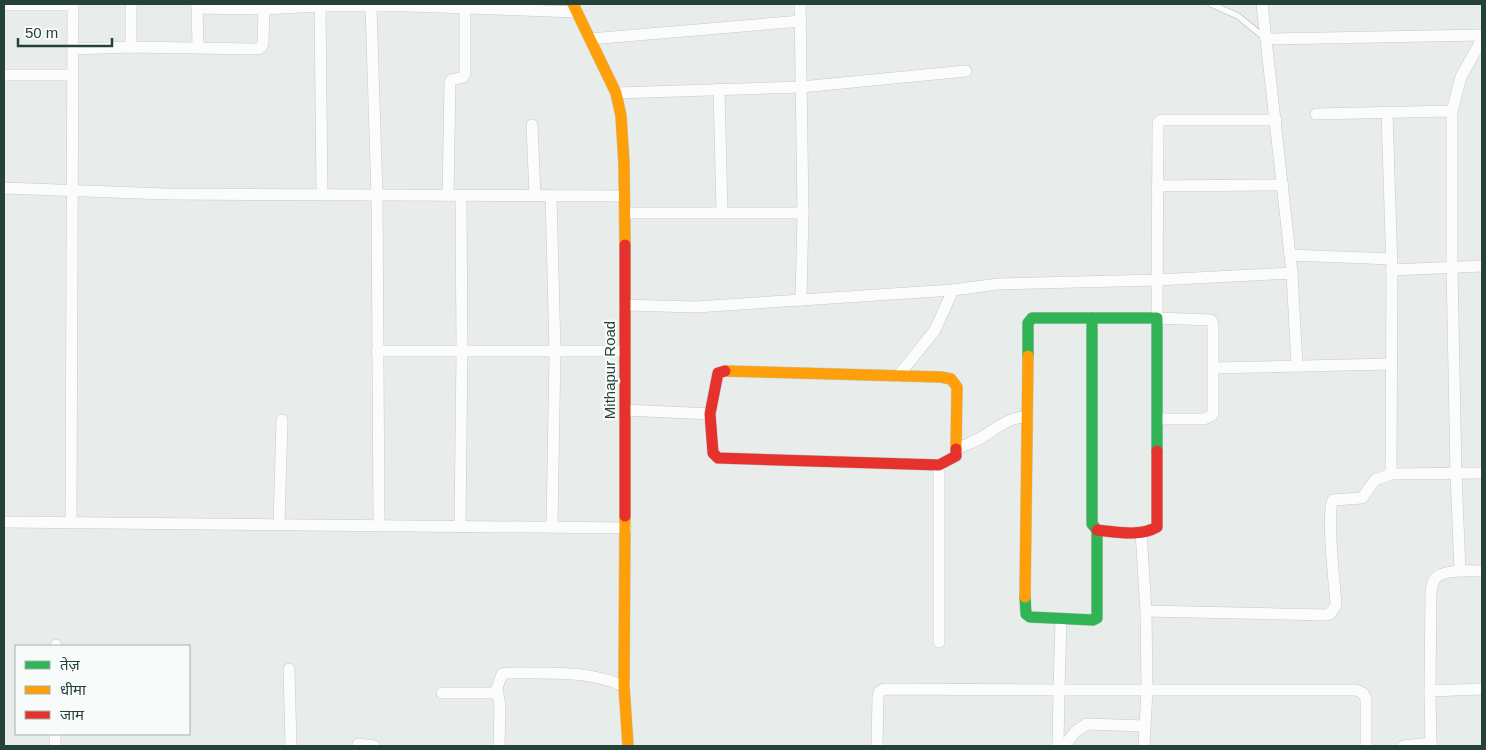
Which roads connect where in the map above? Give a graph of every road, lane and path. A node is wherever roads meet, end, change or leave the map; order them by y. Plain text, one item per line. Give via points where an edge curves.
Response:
1 (73, 4) edge
2 (131, 4) edge
3 (800, 4) edge
4 (1211, 4) edge
5 (1262, 4) edge
6 (4, 5) edge
7 (197, 6) edge
8 (320, 6) junction
9 (371, 6) junction
10 (465, 8) junction
11 (575, 8) edge
12 (264, 9) junction
13 (801, 21) junction
14 (1482, 37) edge
15 (590, 39) junction
16 (1266, 39) junction
17 (131, 47) junction
18 (198, 47) junction
19 (73, 49) junction
20 (966, 71) dead end
21 (4, 75) edge
22 (72, 75) junction
23 (801, 87) junction
24 (720, 90) junction
25 (616, 93) junction
26 (1387, 112) junction
27 (1452, 112) junction
28 (1316, 114) dead end
29 (1276, 120) junction
30 (532, 125) dead end
31 (1283, 185) junction
32 (1157, 186) junction
33 (4, 188) edge
34 (73, 191) junction
35 (322, 195) junction
36 (377, 196) junction
37 (448, 196) junction
38 (461, 196) junction
39 (535, 196) junction
40 (551, 196) junction
41 (624, 196) junction
42 (722, 212) junction
43 (624, 213) junction
44 (802, 213) junction
45 (1290, 255) junction
46 (1392, 265) junction
47 (1482, 266) edge
48 (1452, 268) junction
49 (1292, 273) junction
50 (1157, 280) junction
51 (953, 290) junction
52 (801, 300) junction
53 (625, 304) junction
54 (1092, 318) junction
55 (1157, 318) junction
56 (377, 351) junction
57 (462, 351) junction
58 (555, 351) junction
59 (625, 351) junction
60 (1391, 364) junction
61 (1297, 366) junction
62 (1214, 368) junction
63 (898, 376) junction
64 (626, 410) junction
65 (710, 414) junction
66 (1028, 417) junction
67 (1158, 419) junction
68 (282, 420) dead end
69 (957, 449) junction
70 (939, 465) junction
71 (1482, 473) edge
72 (1391, 474) junction
73 (1456, 474) junction
74 (4, 522) edge
75 (72, 523) junction
76 (280, 525) junction
77 (379, 525) junction
78 (460, 526) junction
79 (552, 527) junction
80 (626, 528) junction
81 (1097, 530) junction
82 (1141, 532) junction
83 (1460, 571) junction
84 (1482, 571) edge
85 (1146, 611) junction
86 (1060, 620) junction
87 (939, 642) dead end
88 (289, 670) dead end
89 (624, 686) junction
90 (1482, 689) edge
91 (1059, 690) junction
92 (1147, 690) junction
93 (1430, 691) junction
94 (442, 693) dead end
95 (498, 693) junction
96 (1144, 726) junction
97 (358, 744) dead end
98 (1431, 745) edge
99 (291, 746) edge
100 (374, 746) edge
101 (499, 746) edge
102 (628, 746) edge
103 (877, 746) edge
104 (1058, 746) edge
105 (1064, 746) edge
106 (1144, 746) edge
107 (1366, 746) edge
108 (1403, 746) edge

1 - 6 street
1 - 19 street
2 - 17 street
3 - 13 street
4 - 16 lane via 1238,16
5 - 16 street
7 - 12 street
7 - 18 street
8 - 9 street
8 - 12 street
8 - 35 street
9 - 10 street
9 - 36 street
10 - 11 street
10 - 37 street via 465,74 450,82
11 - 15 street, Mithapur Road
12 - 18 street via 260,48
13 - 15 street
13 - 23 street
14 - 16 street
14 - 27 street via 1460,77
15 - 25 street, Mithapur Road
16 - 29 street
17 - 18 street
17 - 19 street
19 - 22 street
20 - 23 street
21 - 22 street
22 - 34 street
23 - 24 street
23 - 44 street
24 - 25 street
24 - 42 street
25 - 41 street, Mithapur Road via 622,116
26 - 27 street
26 - 28 street
26 - 46 street
27 - 48 street
29 - 31 street
29 - 32 street via 1161,120 1157,126
30 - 39 street
31 - 32 street
31 - 45 street
32 - 50 street
33 - 34 street
34 - 35 street
34 - 75 street
35 - 36 street
36 - 37 street
36 - 56 street
37 - 38 street
38 - 39 street
38 - 57 street
39 - 40 street
40 - 41 street
40 - 58 street
41 - 43 street, Mithapur Road
42 - 43 street
42 - 44 street
43 - 53 street, Mithapur Road
44 - 52 street
45 - 46 street
45 - 49 street
46 - 48 street
46 - 60 street
47 - 48 street
48 - 73 street
49 - 50 street
49 - 61 street
50 - 51 street via 998,284
50 - 55 street
51 - 52 street
51 - 63 street via 935,330
52 - 53 street via 696,307
53 - 59 street, Mithapur Road
54 - 55 street
54 - 66 street via 1029,320
54 - 81 street via 1092,524
55 - 62 street via 1210,320 1213,324
55 - 67 street
56 - 57 street
56 - 77 street
57 - 58 street
57 - 78 street
58 - 59 street
58 - 79 street
59 - 64 street, Mithapur Road
60 - 61 street
60 - 72 street
61 - 62 street
62 - 67 street via 1211,416 1204,419
63 - 65 street via 720,372 715,382
63 - 69 street via 941,377 955,382
64 - 65 street
64 - 80 street, Mithapur Road
65 - 70 street via 713,453 718,458
66 - 69 street via 1012,419
66 - 86 street via 1026,614
67 - 82 street via 1157,527
68 - 76 street
69 - 70 street via 955,458
70 - 87 street
71 - 73 street
72 - 73 street
72 - 85 street via 1375,480 1363,498 1331,502 1336,606 1330,614
73 - 83 street
74 - 75 street
75 - 76 street
76 - 77 street
77 - 78 street
78 - 79 street
79 - 80 street
80 - 89 street, Mithapur Road
81 - 82 street
81 - 86 street via 1097,618
82 - 85 street
83 - 84 street
83 - 93 street via 1442,574 1433,582
85 - 92 street
86 - 91 street
88 - 99 street
89 - 95 street via 588,674 505,673 500,676
89 - 102 street, Mithapur Road
90 - 93 street
91 - 92 street
91 - 103 street via 884,688 878,696
91 - 104 street
92 - 96 street
92 - 107 street via 1360,691 1366,699
93 - 98 street
94 - 95 street
95 - 101 street
96 - 105 street via 1087,724 1076,731
96 - 106 street
97 - 100 street
98 - 108 street

